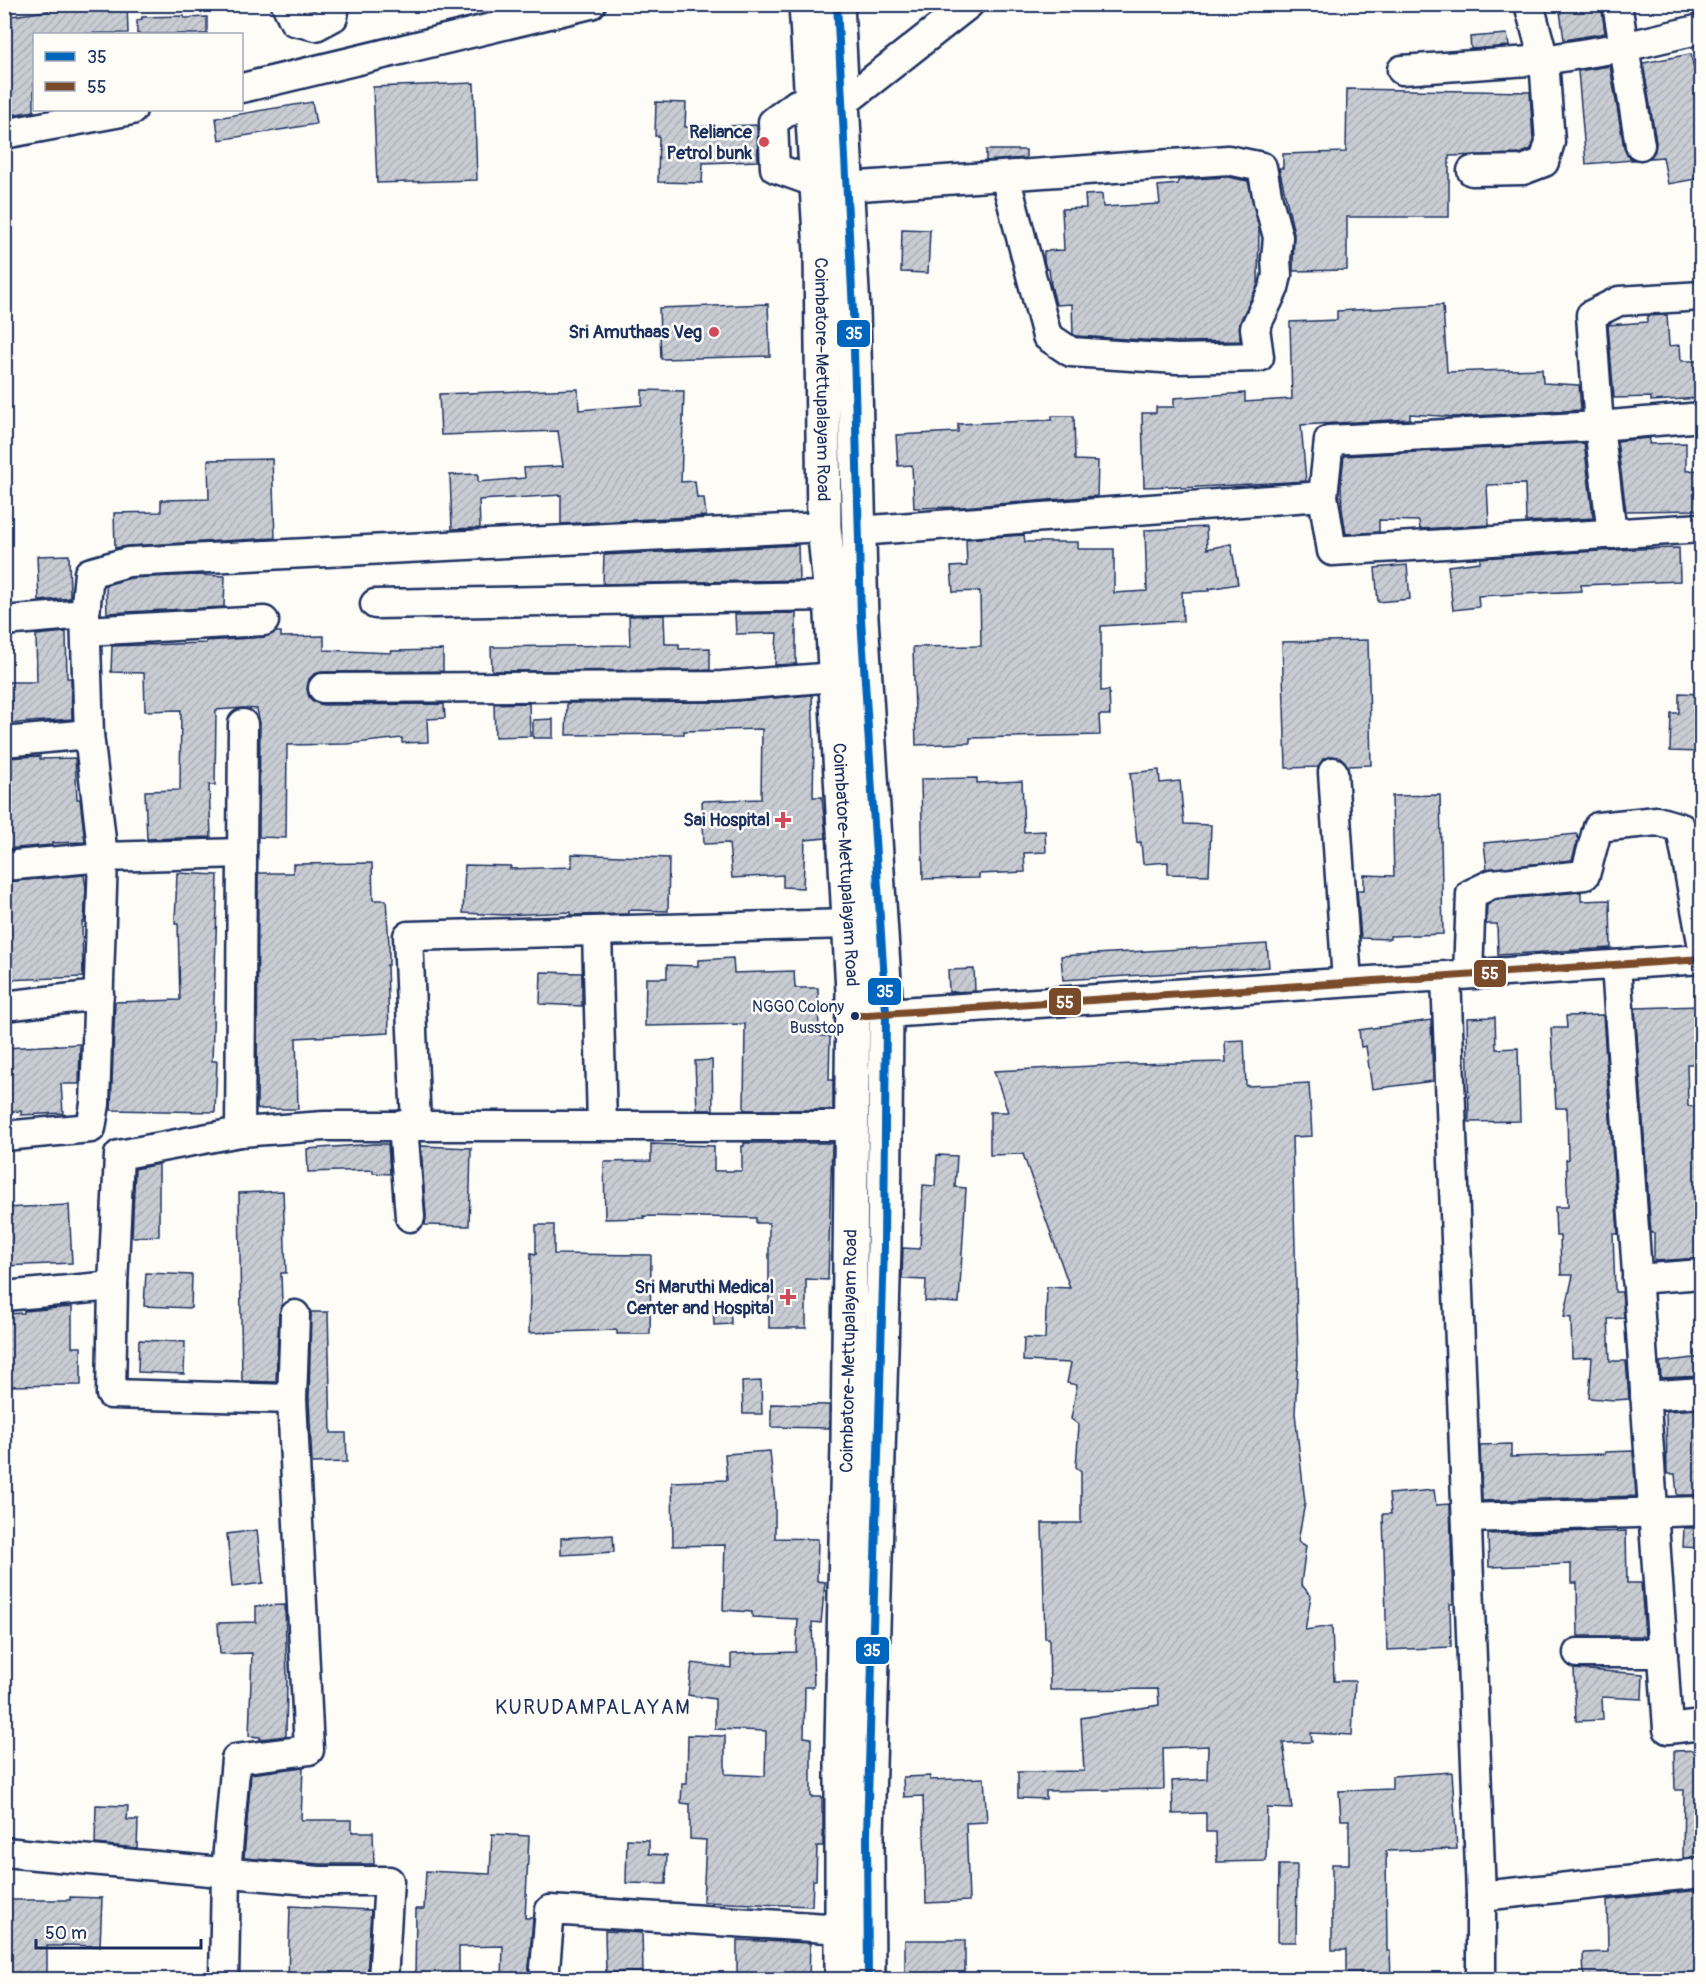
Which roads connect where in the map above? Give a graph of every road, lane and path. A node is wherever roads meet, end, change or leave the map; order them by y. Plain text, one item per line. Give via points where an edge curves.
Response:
1 (286, 4) edge
2 (334, 4) edge
3 (591, 4) edge
4 (806, 4) edge
5 (837, 4) edge
6 (969, 4) edge
7 (1529, 4) edge
8 (1617, 4) edge
9 (1699, 23) edge
10 (316, 26) junction
11 (1624, 47) junction
12 (1544, 60) junction
13 (316, 70) junction
14 (1402, 70) dead end
15 (243, 88) edge
16 (827, 102) junction
17 (127, 111) edge
18 (4, 134) edge
19 (1640, 145) dead end
20 (1472, 171) dead end
21 (1005, 176) junction
22 (831, 185) junction
23 (1701, 296) edge
24 (1701, 417) edge
25 (1599, 426) junction
26 (1323, 496) junction
27 (824, 527) junction
28 (1701, 528) edge
29 (858, 531) junction
30 (1611, 534) junction
31 (831, 596) junction
32 (375, 604) dead end
33 (4, 621) edge
34 (264, 621) dead end
35 (86, 622) junction
36 (835, 677) junction
37 (323, 688) dead end
38 (243, 724) dead end
39 (89, 734) junction
40 (4, 742) edge
41 (1333, 772) dead end
42 (242, 853) junction
43 (103, 857) junction
44 (4, 866) edge
45 (849, 924) junction
46 (597, 931) junction
47 (1701, 942) edge
48 (1701, 959) edge
49 (1616, 965) junction
50 (1457, 975) junction
51 (1347, 982) junction
52 (99, 995) junction
53 (4, 1006) edge
54 (886, 1013) junction
55 (853, 1016) junction
56 (409, 1125) junction
57 (602, 1125) junction
58 (852, 1126) junction
59 (240, 1132) junction
60 (4, 1136) edge
61 (410, 1217) dead end
62 (1701, 1274) edge
63 (1637, 1279) junction
64 (113, 1286) junction
65 (4, 1296) edge
66 (295, 1315) dead end
67 (1701, 1392) edge
68 (1645, 1396) junction
69 (292, 1399) junction
70 (1701, 1511) edge
71 (1653, 1514) junction
72 (1467, 1518) junction
73 (1578, 1653) dead end
74 (1663, 1653) junction
75 (1701, 1725) edge
76 (4, 1852) edge
77 (226, 1873) junction
78 (1701, 1873) edge
79 (1481, 1896) junction
80 (842, 1929) junction
81 (224, 1980) edge
82 (383, 1980) edge
83 (544, 1980) edge
84 (842, 1980) edge
85 (868, 1980) edge
86 (1481, 1980) edge

1 - 10 street via 294,21
2 - 10 street via 333,17
3 - 13 street
4 - 16 highway
5 - 16 highway
6 - 16 street
7 - 12 street
8 - 11 street
9 - 11 street
10 - 13 street
11 - 12 street
11 - 19 street
12 - 14 street
12 - 20 street via 1550,142 1544,162 1523,171
13 - 15 street
16 - 22 highway
16 - 22 street via 797,104 773,122 775,168
17 - 18 street
21 - 21 street via 1228,160 1262,167 1278,237 1274,288 1255,328 1259,357 1177,359 1071,352 1047,336
21 - 22 street
22 - 27 highway, Coimbatore-Mettupalayam Road via 821,252
22 - 29 highway via 853,310
23 - 25 street via 1619,301 1591,315
24 - 25 street
25 - 26 street via 1329,440
25 - 30 street
26 - 29 street
26 - 30 street via 1332,551
27 - 31 highway, Coimbatore-Mettupalayam Road
27 - 35 street via 128,562 89,573
28 - 30 street
29 - 54 highway
31 - 32 street
31 - 36 highway, Coimbatore-Mettupalayam Road
33 - 35 street
34 - 35 street
35 - 39 street
36 - 37 street via 722,686
36 - 45 highway, Coimbatore-Mettupalayam Road
38 - 42 street
39 - 40 street
39 - 43 street
41 - 51 street
42 - 43 street
42 - 59 street
43 - 44 street
43 - 52 street
45 - 46 street
45 - 55 highway, Coimbatore-Mettupalayam Road
46 - 56 street via 408,936
46 - 57 street
47 - 50 street via 1681,828 1657,821 1598,827 1585,876 1492,884 1471,894
48 - 49 street
49 - 50 street
49 - 63 street
50 - 51 street
50 - 72 street
51 - 54 street
52 - 53 street
52 - 60 street via 91,1128
54 - 55 highway
54 - 85 highway via 884,1246 867,1835
55 - 58 highway, Coimbatore-Mettupalayam Road
56 - 57 street
56 - 59 street
56 - 61 street
57 - 58 street
58 - 80 highway, Coimbatore-Mettupalayam Road
59 - 64 street via 119,1155
62 - 63 street
63 - 68 street
64 - 65 street
64 - 69 street via 111,1394
66 - 69 street
67 - 68 street
68 - 71 street
69 - 77 street via 309,1750 236,1759
70 - 71 street
71 - 72 street
71 - 74 street
72 - 79 street
73 - 74 street
74 - 75 street via 1668,1729
76 - 77 street
77 - 81 street
77 - 82 street via 320,1881 389,1881
78 - 79 street
79 - 86 street
80 - 83 street via 550,1910
80 - 84 highway, Coimbatore-Mettupalayam Road

